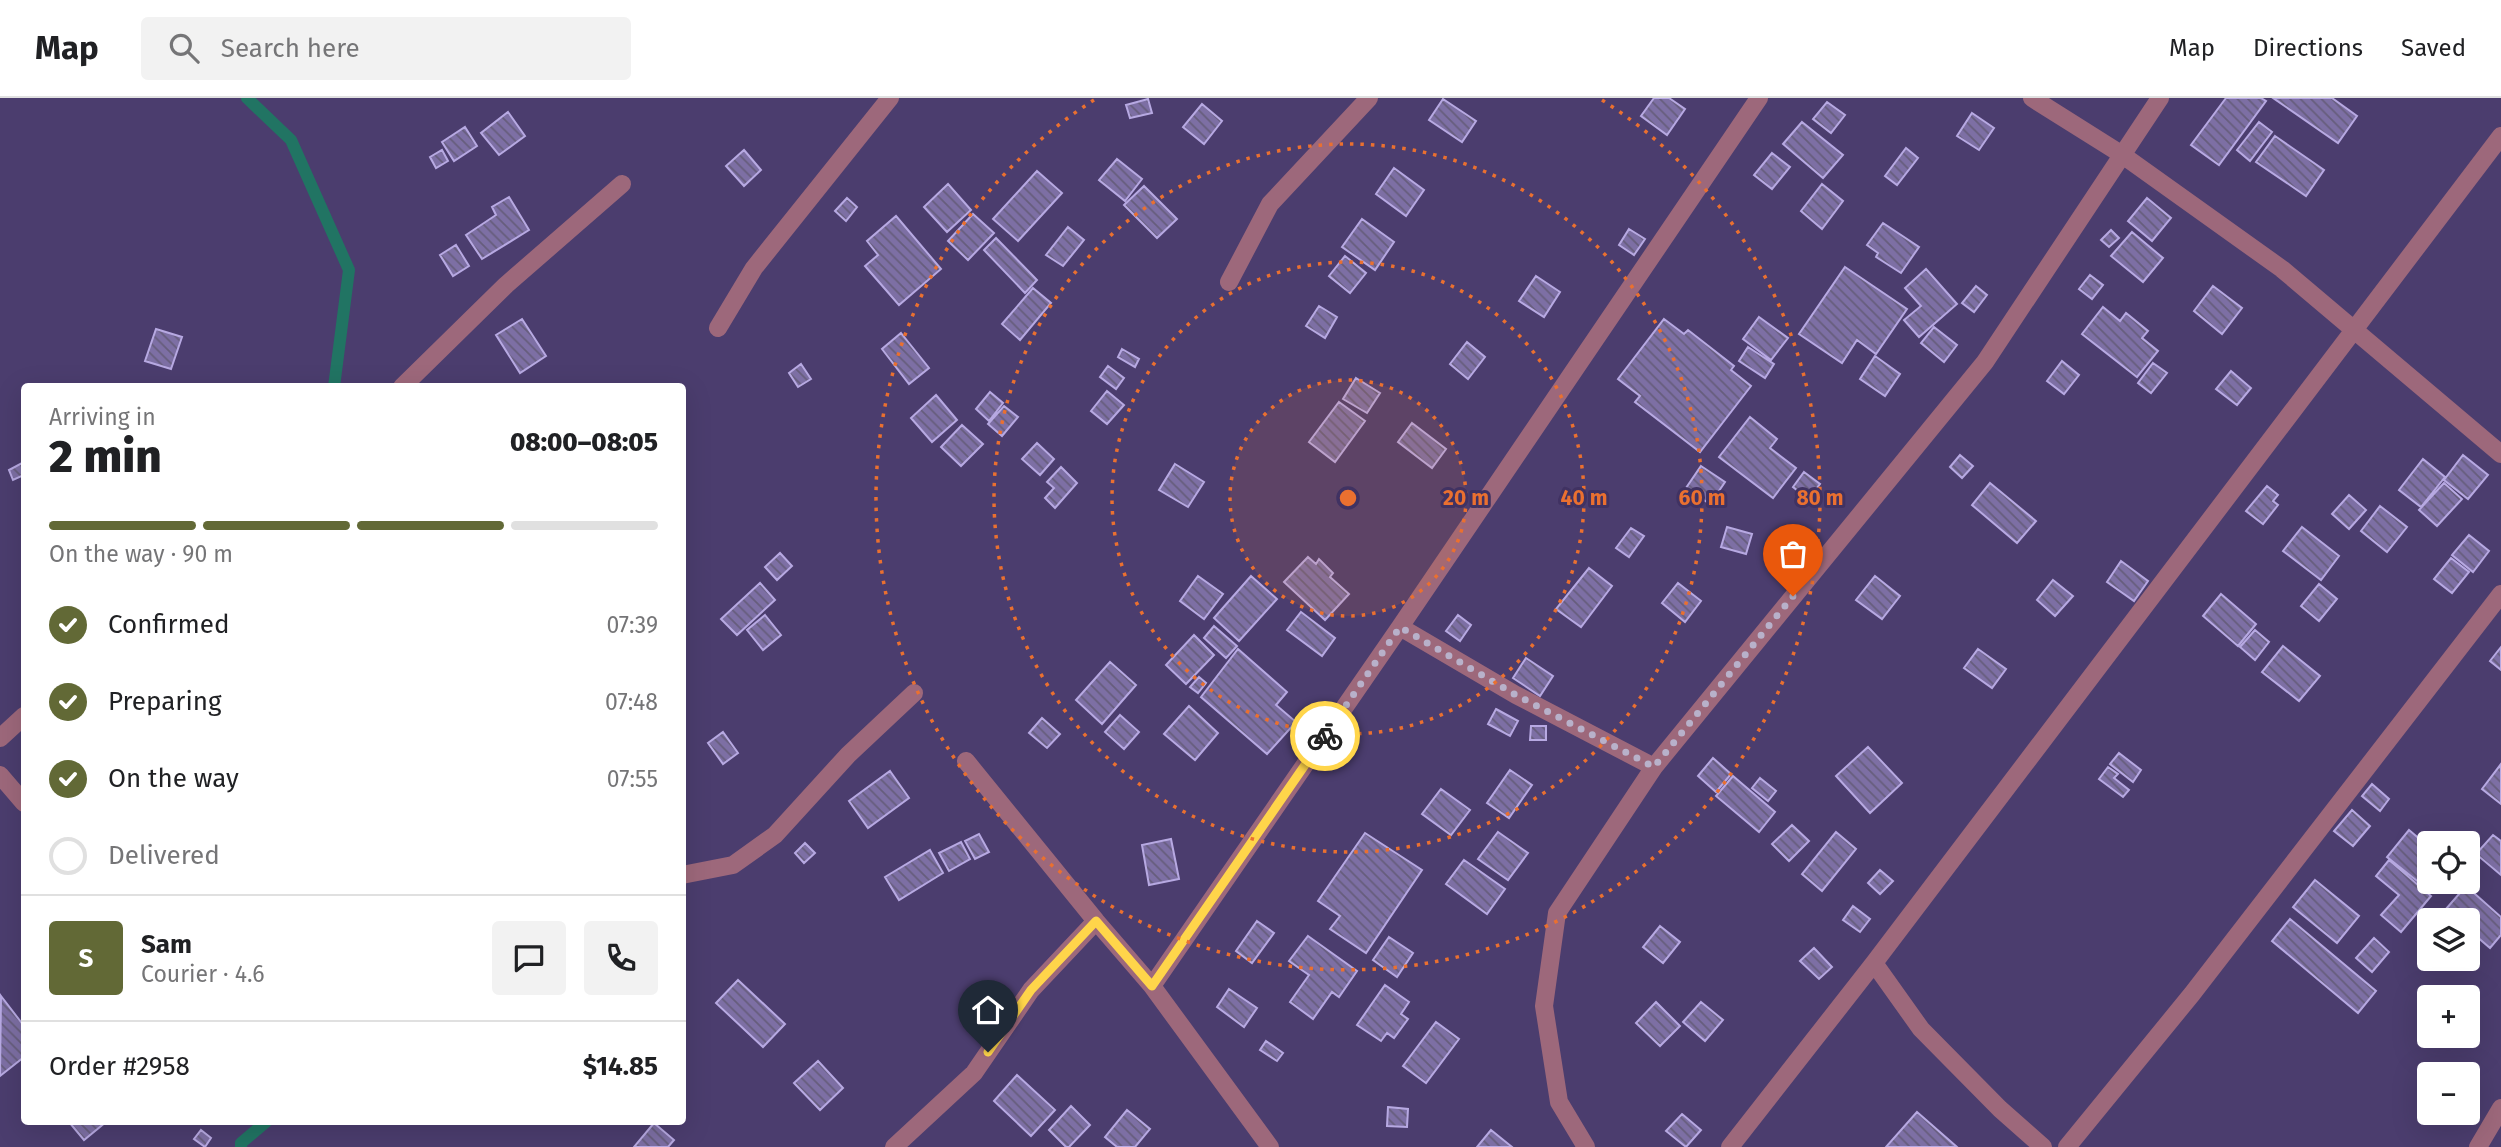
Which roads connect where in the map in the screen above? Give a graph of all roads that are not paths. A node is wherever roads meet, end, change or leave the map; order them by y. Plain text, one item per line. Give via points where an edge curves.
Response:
1 (890, 98) edge
2 (1369, 98) edge
3 (1759, 98) edge
4 (2032, 98) edge
5 (2160, 98) edge
6 (2501, 136) edge
7 (2121, 154) junction
8 (622, 184) dead end
9 (1229, 282) dead end
10 (718, 328) dead end
11 (2353, 331) junction
12 (406, 383) edge
13 (2501, 454) edge
14 (2501, 594) edge
15 (1400, 627) junction
16 (914, 693) dead end
17 (21, 719) edge
18 (0, 738) edge
19 (966, 761) dead end
20 (1654, 767) junction
21 (0, 775) edge
22 (21, 800) edge
23 (686, 874) edge
24 (1096, 921) junction
25 (1874, 963) junction
26 (1152, 986) junction
27 (2501, 1108) edge
28 (894, 1147) edge
29 (1270, 1147) edge
30 (1586, 1147) edge
31 (1730, 1147) edge
32 (2043, 1147) edge
33 (2067, 1147) edge
34 (2478, 1147) edge

1 - 10 street via 754,268
2 - 9 street via 1270,204
3 - 15 street
4 - 7 street
5 - 7 street
6 - 11 street
7 - 11 street via 2282,269
7 - 20 street via 1985,362
8 - 12 street via 506,285
11 - 13 street
11 - 25 street
14 - 33 street via 2192,994
15 - 20 street via 1516,695
15 - 26 street
16 - 23 street via 848,755 775,835 733,864
17 - 18 street
19 - 24 street
20 - 30 street via 1556,913 1544,1006 1559,1102
21 - 22 street
24 - 26 street
24 - 28 street via 1031,990 974,1073
25 - 31 street
25 - 32 street via 1921,1029
26 - 29 street
27 - 34 street

